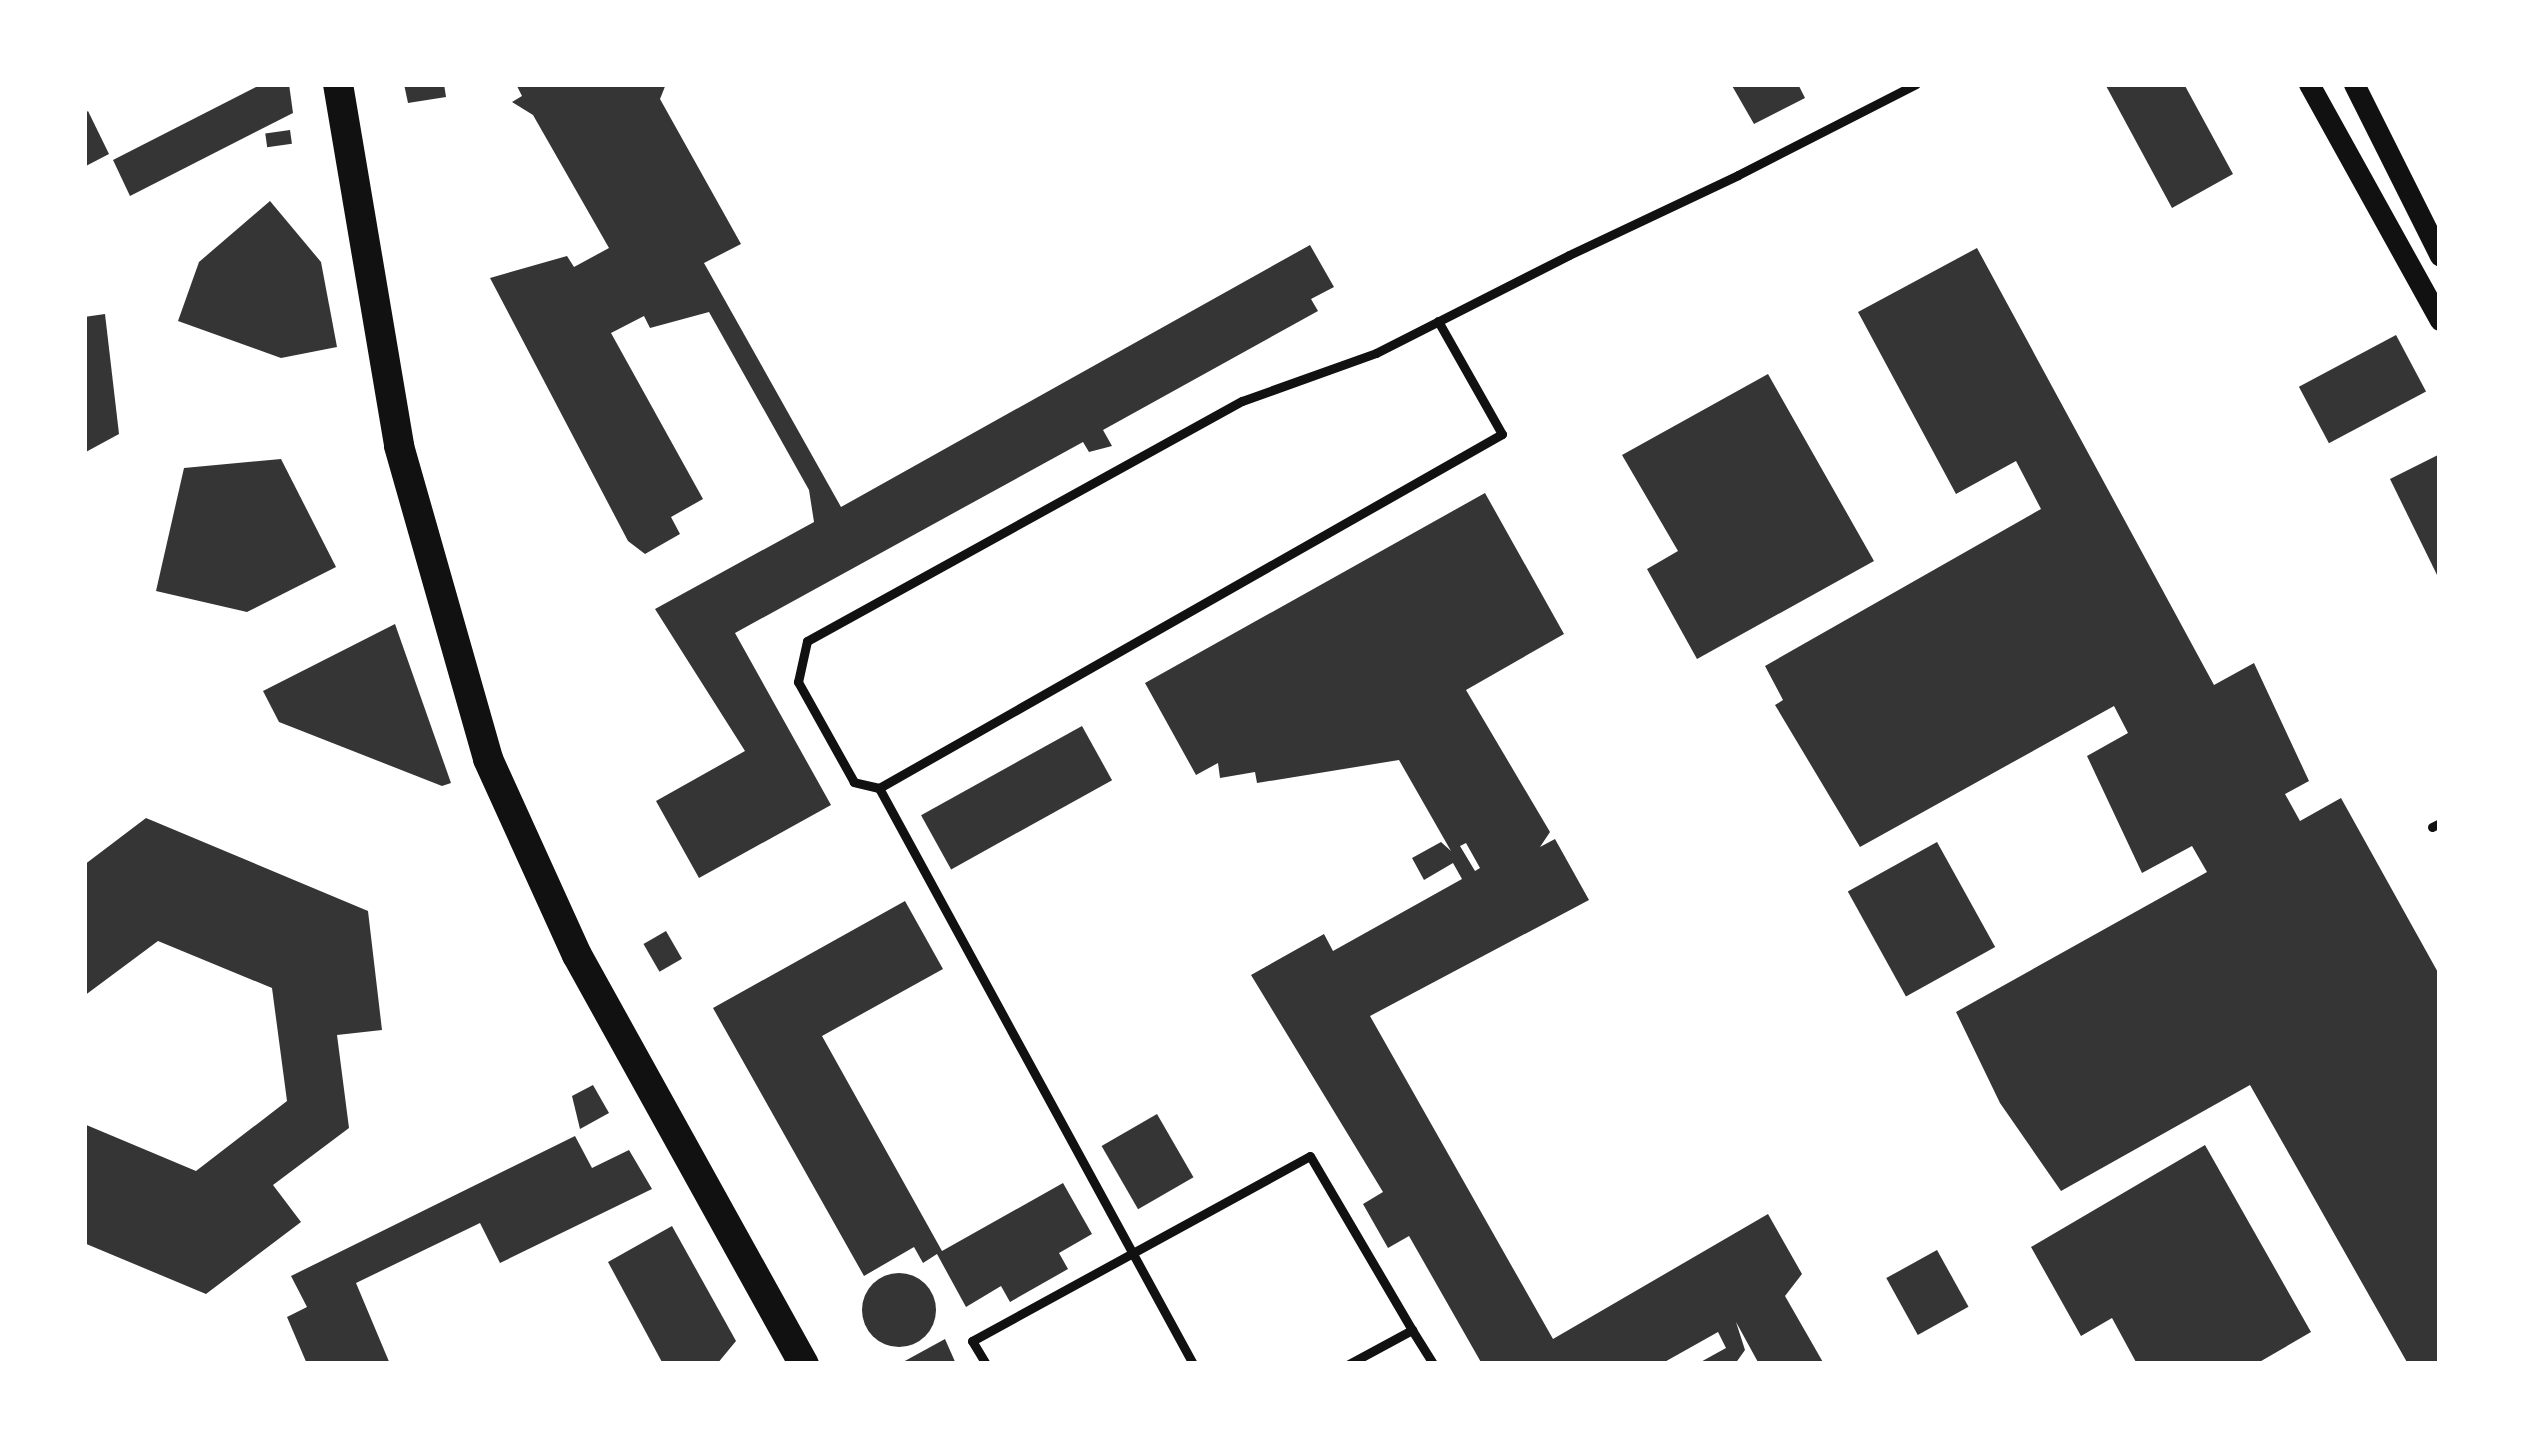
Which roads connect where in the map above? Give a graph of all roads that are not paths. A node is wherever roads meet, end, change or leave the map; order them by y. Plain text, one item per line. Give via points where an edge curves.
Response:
1 (338, 84) edge
2 (1916, 84) edge
3 (2309, 84) edge
4 (2354, 84) edge
5 (2440, 256) edge
6 (2440, 320) edge
7 (1438, 321) junction
8 (879, 788) junction
9 (1132, 1252) junction
10 (1412, 1330) junction
11 (805, 1364) edge
12 (986, 1364) edge
13 (1193, 1364) edge
14 (1349, 1364) edge
15 (1433, 1364) edge

1 - 11 main road via 399,446 488,759 577,955
2 - 7 lane
3 - 6 street
4 - 5 street
7 - 8 lane via 1502,434
7 - 8 lane via 1242,401 807,640 798,682 854,782
8 - 9 lane
9 - 10 lane via 1310,1156
9 - 12 lane via 972,1341
9 - 13 lane
10 - 14 lane
10 - 15 lane

